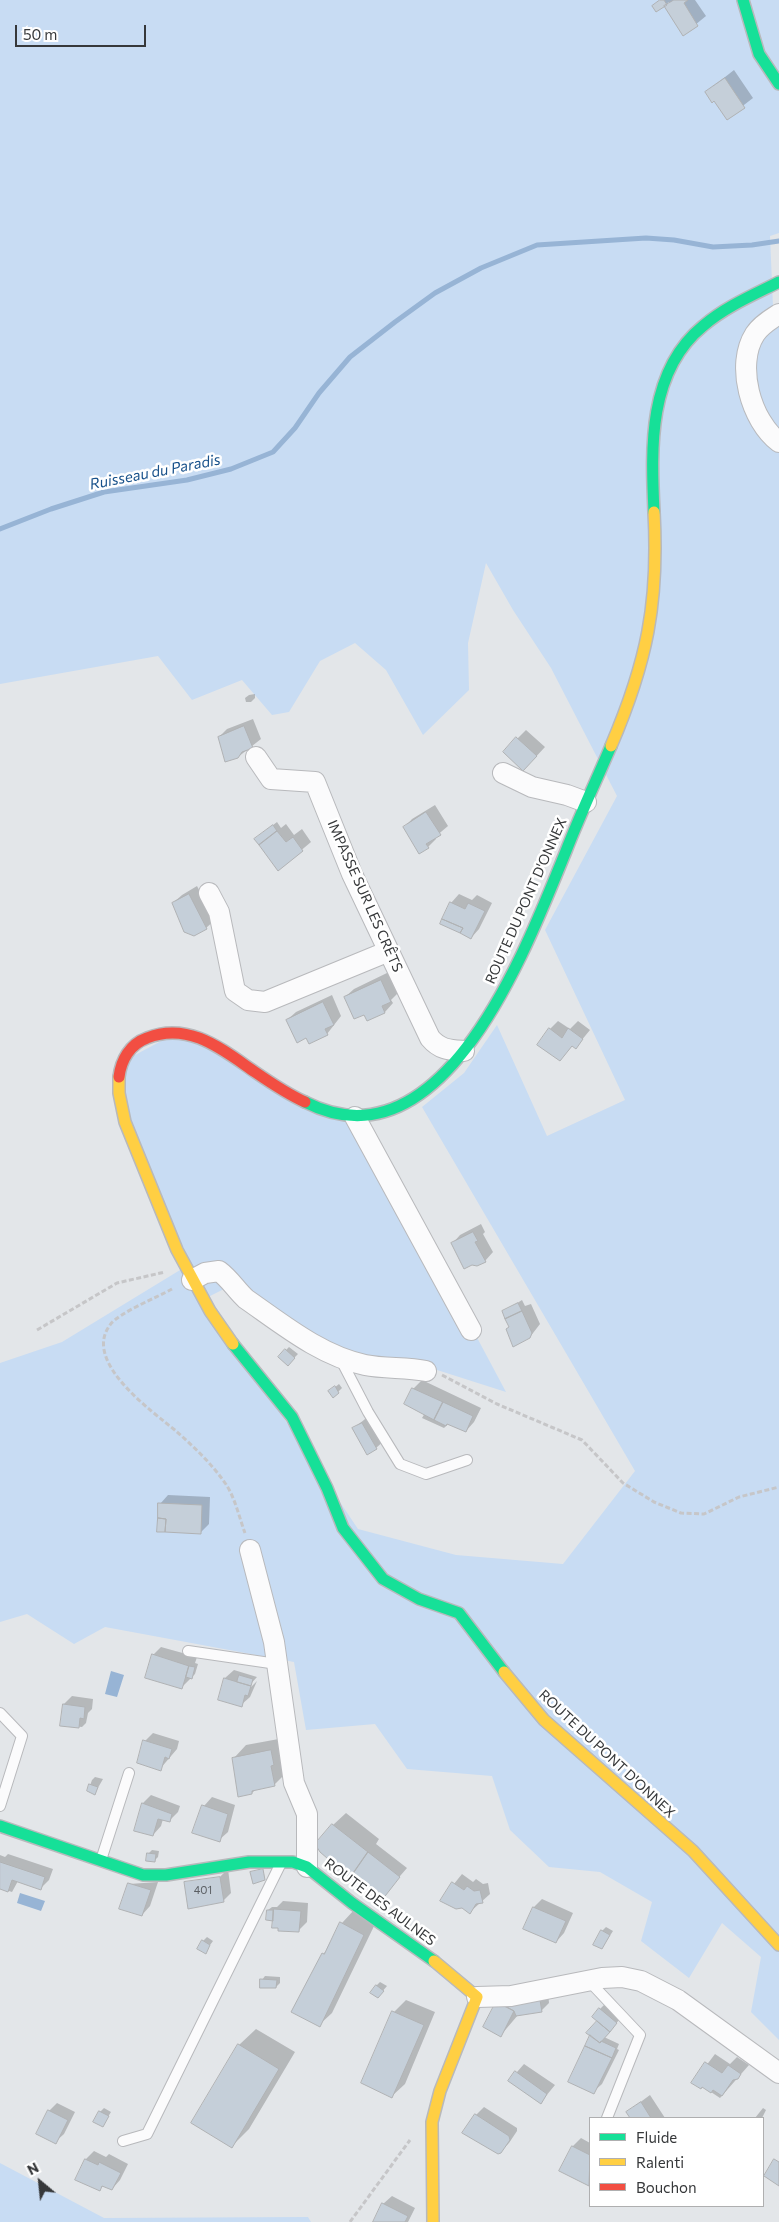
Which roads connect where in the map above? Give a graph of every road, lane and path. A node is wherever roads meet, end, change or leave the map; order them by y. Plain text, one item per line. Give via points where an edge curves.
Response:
1 (743, 0) edge
2 (779, 84) edge
3 (779, 282) edge
4 (779, 314) edge
5 (779, 442) edge
6 (256, 757) dead end
7 (503, 773) dead end
8 (586, 802) junction
9 (208, 893) dead end
10 (389, 951) junction
11 (464, 1051) junction
12 (355, 1117) junction
13 (188, 1274) junction
14 (36, 1330) dead end
15 (471, 1330) dead end
16 (339, 1357) junction
17 (426, 1371) joint
18 (467, 1460) dead end
19 (779, 1487) edge
20 (250, 1550) joint
21 (188, 1651) dead end
22 (277, 1664) junction
23 (0, 1713) edge
24 (129, 1773) dead end
25 (0, 1806) edge
26 (0, 1826) edge
27 (100, 1861) junction
28 (282, 1861) junction
29 (307, 1868) junction
30 (779, 1944) edge
31 (589, 1981) junction
32 (477, 1996) junction
33 (779, 2073) edge
34 (607, 2117) edge
35 (410, 2139) dead end
36 (123, 2141) dead end
37 (350, 2222) edge
38 (433, 2222) edge

1 - 2 street via 760,54
3 - 8 street, ROUTE DU PONT D'ONNEX via 736,304 695,332 668,370 658,405 651,458 656,554 648,641 629,706
4 - 5 street via 756,333 746,369 749,395 757,416 770,436
6 - 10 street, IMPASSE SUR LES CRÊTS via 271,778 315,782 352,874
7 - 8 street via 532,787
8 - 11 street, ROUTE DU PONT D'ONNEX via 524,948 496,1004
9 - 10 street via 219,912 235,991 248,1000 265,1002
10 - 11 street, IMPASSE SUR LES CRÊTS via 436,1046
11 - 12 street, ROUTE DU PONT D'ONNEX via 440,1077 414,1098 386,1113
12 - 13 street, ROUTE DU PONT D'ONNEX via 332,1114 303,1101 271,1084 199,1036 160,1033 144,1038 133,1047 122,1062 120,1104
12 - 15 street
13 - 14 path via 117,1283
13 - 16 street via 219,1271 246,1299
13 - 20 path via 110,1324 104,1340 105,1356 128,1391 190,1445 226,1484
13 - 30 street, ROUTE DU PONT D'ONNEX via 242,1356 292,1417 344,1528 383,1579 419,1598 459,1613 544,1720 693,1852
16 - 17 street via 366,1365
16 - 18 lane via 400,1464 426,1474
17 - 19 path via 441,1374 497,1404 582,1440 622,1483 648,1499 681,1512 704,1514 739,1497
20 - 22 street
21 - 22 lane
22 - 29 street via 294,1782 307,1814
23 - 25 lane via 22,1736
24 - 27 lane
26 - 27 street, ROUTE DES AULNES
27 - 28 street, ROUTE DES AULNES via 143,1875 166,1875 250,1862
28 - 29 street, ROUTE DES AULNES
28 - 36 lane via 147,2134
29 - 32 street, ROUTE DES AULNES
31 - 32 street via 512,1996
31 - 33 street via 622,1977 659,1989
31 - 34 lane via 640,2035
32 - 38 street via 440,2091 432,2122
35 - 37 path

